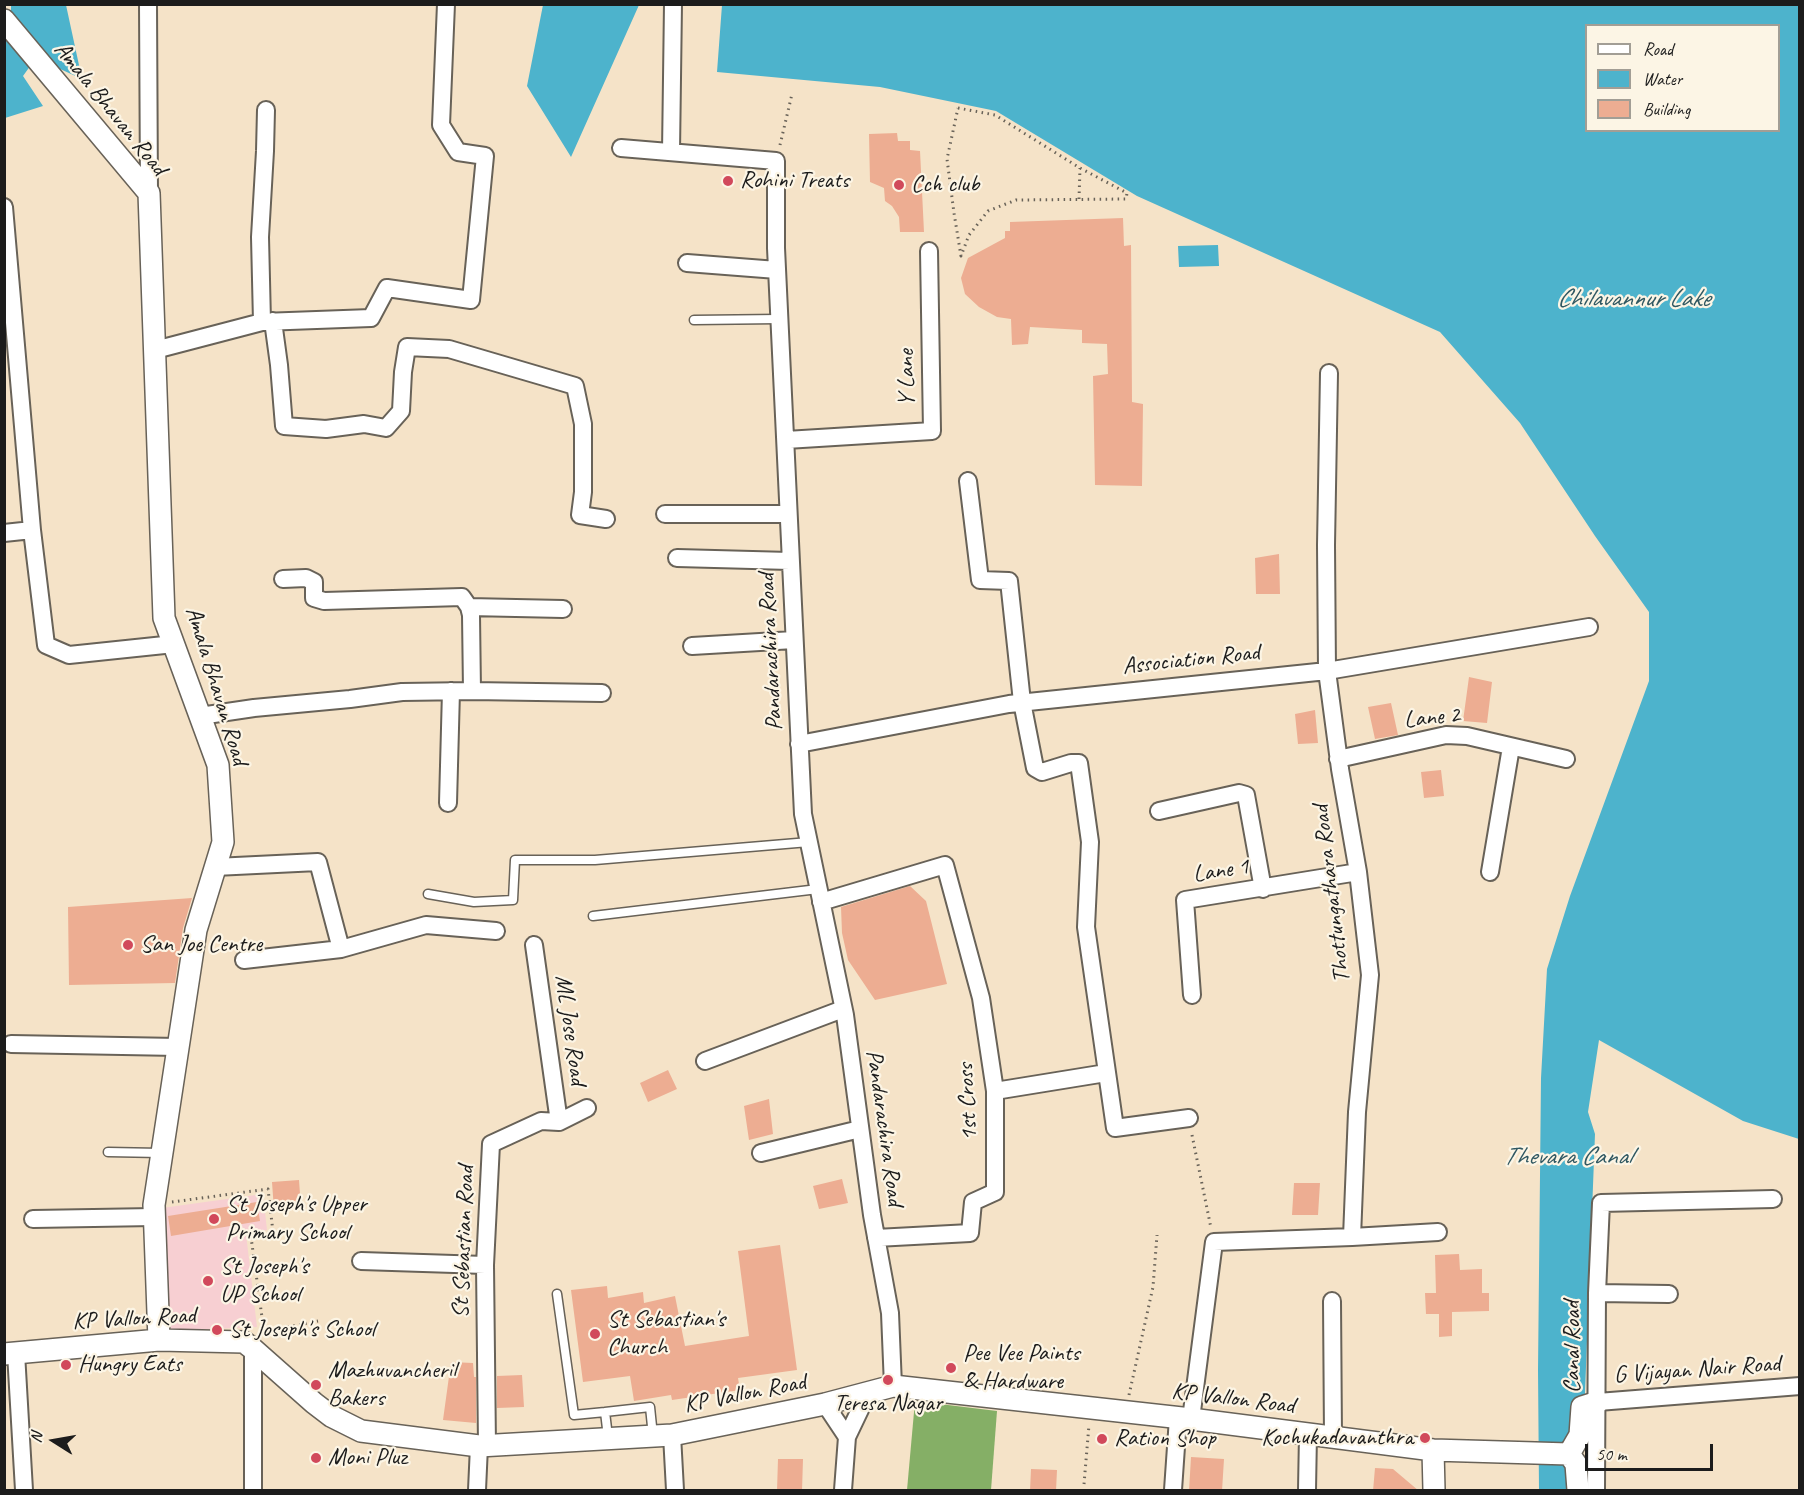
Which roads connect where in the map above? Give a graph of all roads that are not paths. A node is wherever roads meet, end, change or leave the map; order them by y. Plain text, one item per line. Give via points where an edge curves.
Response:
1 (148, 4) edge
2 (446, 4) edge
3 (673, 4) edge
4 (4, 20) edge
5 (266, 110) dead end
6 (621, 148) dead end
7 (671, 152) junction
8 (149, 194) junction
9 (4, 207) edge
10 (929, 251) dead end
11 (687, 263) dead end
12 (777, 270) junction
13 (779, 319) junction
14 (694, 320) dead end
15 (268, 322) junction
16 (155, 351) junction
17 (1329, 373) dead end
18 (786, 440) junction
19 (968, 481) dead end
20 (665, 514) dead end
21 (788, 514) junction
22 (606, 519) dead end
23 (32, 530) junction
24 (4, 533) edge
25 (677, 558) dead end
26 (790, 561) junction
27 (283, 579) dead end
28 (469, 607) junction
29 (563, 609) dead end
30 (1589, 627) dead end
31 (794, 640) junction
32 (174, 644) junction
33 (692, 646) dead end
34 (1327, 671) junction
35 (451, 691) junction
36 (472, 691) junction
37 (602, 693) dead end
38 (1022, 702) junction
39 (200, 716) junction
40 (799, 744) junction
41 (1511, 747) junction
42 (1338, 759) junction
43 (1566, 759) dead end
44 (448, 803) dead end
45 (1159, 812) dead end
46 (809, 842) junction
47 (216, 867) junction
48 (1358, 872) junction
49 (1490, 872) dead end
50 (1263, 889) junction
51 (428, 894) dead end
52 (820, 896) junction
53 (593, 916) dead end
54 (496, 931) dead end
55 (534, 945) dead end
56 (341, 949) junction
57 (244, 960) dead end
58 (1192, 995) dead end
59 (843, 1009) junction
60 (10, 1044) dead end
61 (178, 1047) junction
62 (705, 1061) dead end
63 (1106, 1073) junction
64 (995, 1091) junction
65 (587, 1108) dead end
66 (1189, 1118) road end
67 (559, 1122) junction
68 (860, 1129) junction
69 (108, 1152) dead end
70 (162, 1153) junction
71 (761, 1153) dead end
72 (1773, 1199) dead end
73 (154, 1211) junction
74 (33, 1219) dead end
75 (1438, 1232) dead end
76 (1352, 1236) junction
77 (876, 1238) junction
78 (361, 1261) dead end
79 (485, 1265) junction
80 (1597, 1293) junction
81 (557, 1294) dead end
82 (1669, 1294) dead end
83 (1332, 1301) dead end
84 (159, 1340) junction
85 (253, 1349) junction
86 (10, 1353) edge
87 (893, 1386) junction
88 (1800, 1386) edge
89 (868, 1394) junction
90 (1598, 1402) junction
91 (825, 1404) junction
92 (605, 1412) junction
93 (1185, 1418) junction
94 (1308, 1434) junction
95 (663, 1436) junction
96 (847, 1437) junction
97 (1333, 1437) junction
98 (608, 1440) junction
99 (483, 1446) junction
100 (1433, 1450) junction
101 (1569, 1454) junction
102 (24, 1491) edge
103 (253, 1491) edge
104 (477, 1491) edge
105 (675, 1491) edge
106 (843, 1491) edge
107 (1173, 1491) edge
108 (1307, 1491) edge
109 (1434, 1491) edge
110 (1578, 1491) edge
111 (1596, 1491) edge

1 - 8 street
2 - 15 street via 441,125 458,152 485,156 471,300 387,288 371,318
3 - 7 street
4 - 8 street, Amala Bhavan Road
5 - 15 street via 260,237
6 - 7 street
7 - 12 street, Pandarachira Road via 776,161
8 - 16 street, Amala Bhavan Road
9 - 23 street
10 - 18 street, Y Lane via 932,431
11 - 12 street
12 - 13 street, Pandarachira Road
13 - 14 lane
13 - 18 street, Pandarachira Road
15 - 16 street
15 - 22 street via 279,365 284,426 326,429 364,424 386,428 401,411 407,347 449,349 575,386 583,424 580,514
16 - 32 street, Amala Bhavan Road via 164,618
17 - 34 street, Thottungathara Road
18 - 21 street, Pandarachira Road
19 - 38 street via 980,580 1009,581
20 - 21 street
21 - 26 street, Pandarachira Road
23 - 24 street
23 - 32 street via 46,645 69,655
25 - 26 street
26 - 31 street, Pandarachira Road
27 - 28 street via 306,578 314,582 314,598 324,601 462,597
28 - 29 street
28 - 36 street
30 - 34 street, Association Road
31 - 33 street
31 - 40 street, Pandarachira Road
32 - 39 street, Amala Bhavan Road
34 - 38 street, Association Road
34 - 42 street, Thottungathara Road
35 - 36 street
35 - 39 street via 402,692
35 - 44 street
36 - 37 street
38 - 40 street, Association Road
38 - 63 street via 1035,768 1042,772 1079,763 1090,842 1086,927
39 - 47 street, Amala Bhavan Road via 218,765 223,842
40 - 46 street, Pandarachira Road via 803,814
41 - 42 street, Lane 2 via 1446,735
41 - 43 street, Lane 2
41 - 49 street
42 - 48 street, Thottungathara Road
45 - 50 street via 1239,793 1246,795
46 - 51 lane via 595,860 515,860 513,900 474,902
46 - 52 street, Pandarachira Road
47 - 56 street via 318,862
47 - 61 street, Amala Bhavan Road via 196,930
48 - 50 street, Lane 1
48 - 76 street, Thottungathara Road via 1370,975 1357,1112
50 - 58 street, Lane 1 via 1185,900
52 - 53 lane
52 - 59 street, Pandarachira Road
52 - 64 street, 1st Cross via 945,865 981,998
54 - 56 street via 426,925
55 - 67 street, ML Jose Road
56 - 57 street
59 - 62 street
59 - 68 street, Pandarachira Road
60 - 61 street
61 - 70 street, Amala Bhavan Road
63 - 64 street
63 - 66 street via 1115,1128
64 - 77 street, 1st Cross via 995,1192 973,1203 970,1233
65 - 67 street, St Sebastian Road
67 - 79 street, St Sebastian Road via 541,1121 491,1144
68 - 71 street
68 - 77 street, Pandarachira Road
69 - 70 lane
70 - 73 street, Amala Bhavan Road
72 - 80 street, Canal Road via 1601,1203
73 - 74 street
73 - 84 street, Amala Bhavan Road
75 - 76 street
76 - 93 street via 1214,1242
77 - 87 street, Pandarachira Road via 890,1312
78 - 79 street
79 - 99 street, St Sebastian Road
80 - 82 street
80 - 90 street, Canal Road
81 - 92 lane via 574,1415
83 - 97 street
84 - 85 street, KP Vallon Road via 244,1342
84 - 86 street, KP Vallon Road
85 - 99 street, KP Vallon Road via 331,1416 361,1431
85 - 103 street
86 - 102 street
87 - 89 street, KP Vallon Road
87 - 93 street, KP Vallon Road
88 - 90 street, G Vijayan Nair Road
89 - 91 street, KP Vallon Road
89 - 96 street
90 - 101 street via 1582,1407 1580,1435
90 - 111 street, Canal Road
91 - 95 street, KP Vallon Road
91 - 96 street
92 - 95 lane via 650,1407
92 - 98 lane
93 - 94 street, KP Vallon Road
93 - 107 street
94 - 97 street, KP Vallon Road
94 - 108 street
95 - 98 street, KP Vallon Road
95 - 105 street
96 - 106 street
97 - 100 street, KP Vallon Road
98 - 99 street, KP Vallon Road
99 - 104 street, St Sebastian Road
100 - 101 street, KP Vallon Road
100 - 109 street
101 - 110 street via 1576,1464

